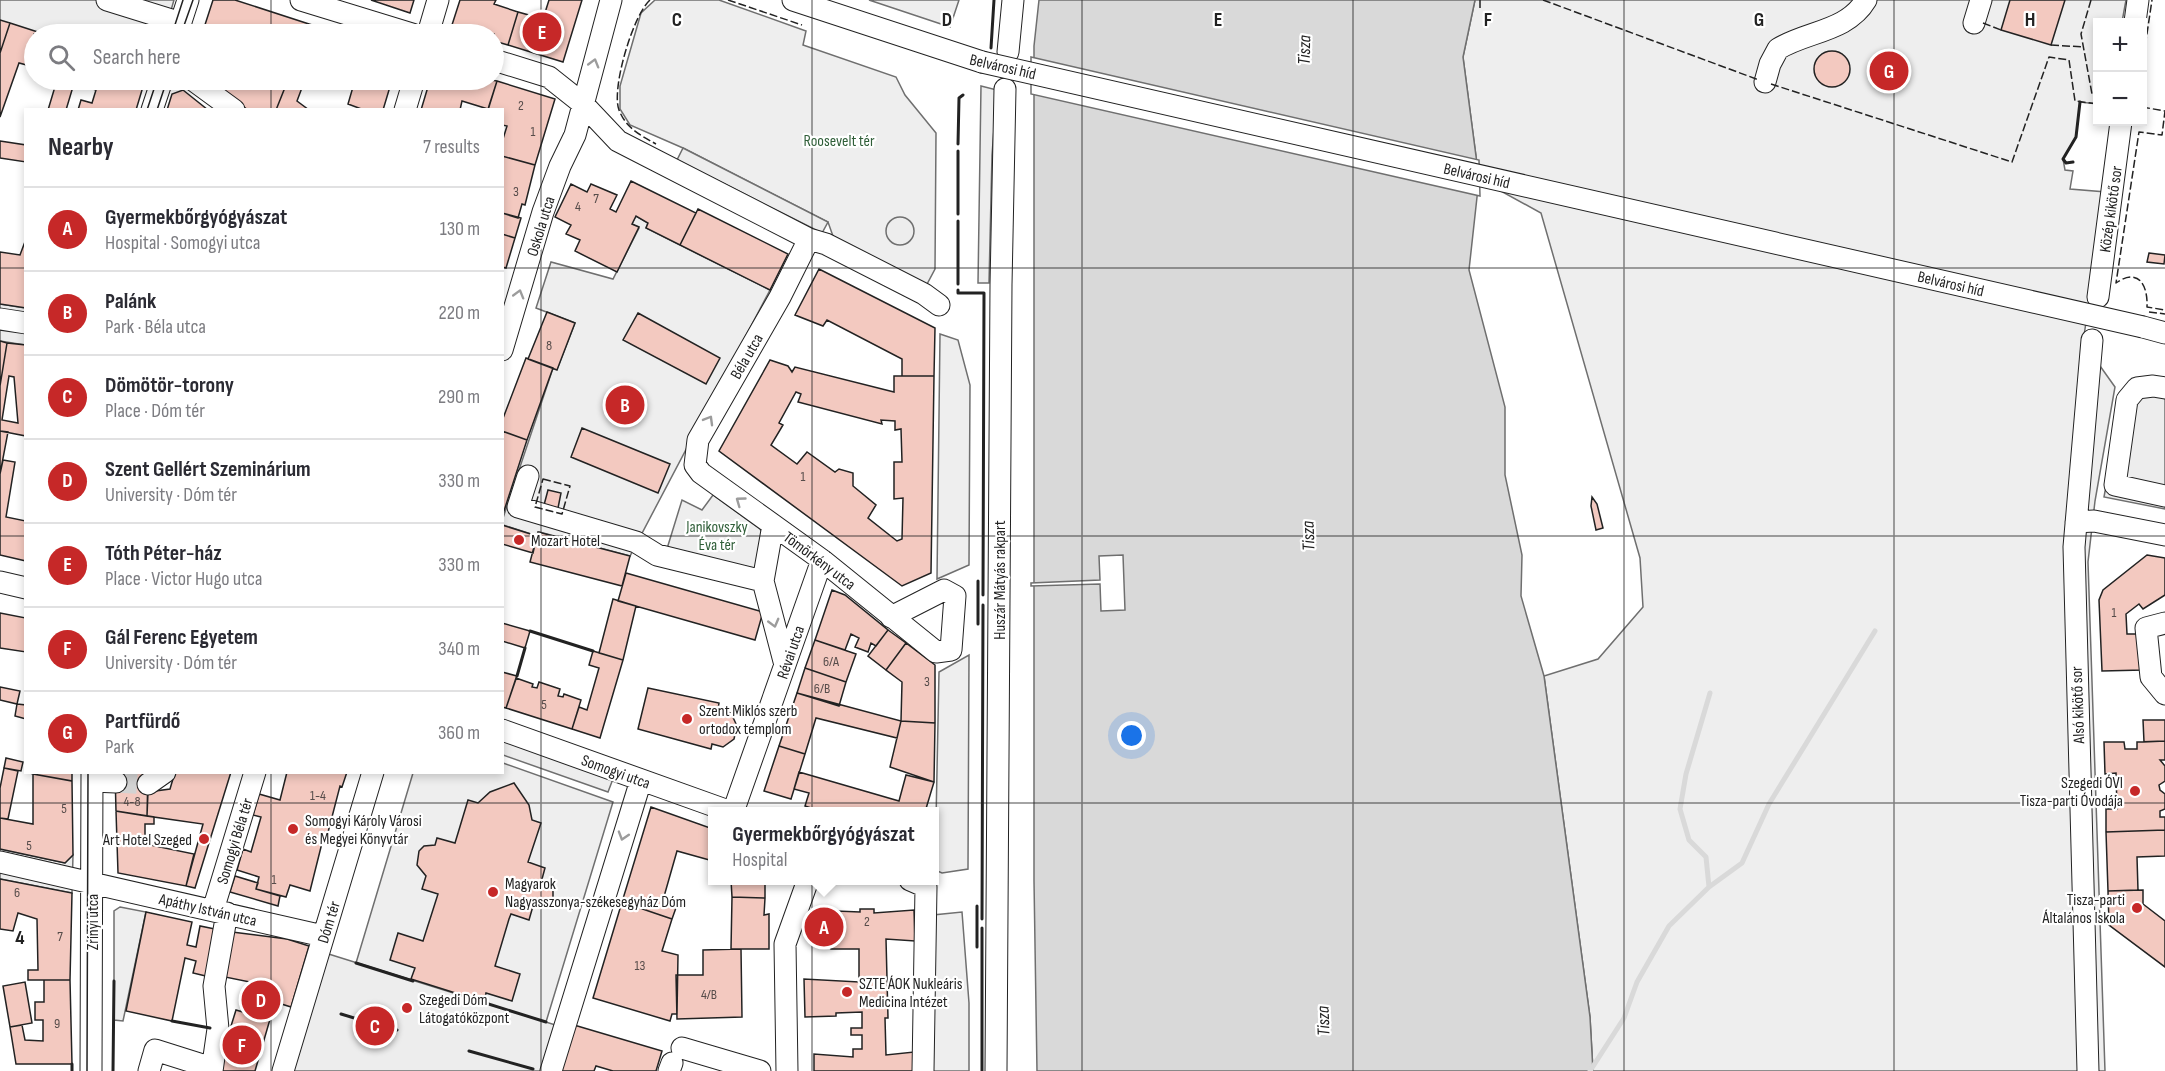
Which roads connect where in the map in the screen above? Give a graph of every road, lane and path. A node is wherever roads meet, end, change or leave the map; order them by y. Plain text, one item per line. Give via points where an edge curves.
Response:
1 (106, 0) edge
2 (188, 0) edge
3 (301, 0) edge
4 (438, 0) edge
5 (611, 0) edge
6 (624, 0) edge
7 (794, 0) edge
8 (1013, 0) edge
9 (1866, 0) edge
10 (1981, 0) edge
11 (2138, 0) edge
12 (2136, 18) edge
13 (606, 23) junction
14 (1974, 23) dead end
15 (166, 24) edge
16 (181, 24) edge
17 (379, 24) edge
18 (431, 24) edge
19 (1008, 52) dead end
20 (504, 63) edge
21 (1765, 82) dead end
22 (1005, 88) dead end
23 (159, 90) edge
24 (207, 90) edge
25 (411, 90) edge
26 (583, 104) junction
27 (153, 108) edge
28 (231, 108) edge
29 (406, 108) edge
30 (2120, 126) edge
31 (809, 239) junction
32 (2098, 297) dead end
33 (939, 306) dead end
34 (0, 319) edge
35 (507, 320) edge
36 (24, 323) edge
37 (2165, 333) edge
38 (504, 338) edge
39 (2092, 340) dead end
40 (2165, 388) edge
41 (701, 473) joint
42 (528, 476) dead end
43 (2165, 496) edge
44 (2076, 522) junction
45 (773, 525) junction
46 (2165, 535) edge
47 (822, 560) junction
48 (763, 581) junction
49 (0, 582) edge
50 (24, 588) edge
51 (891, 617) junction
52 (2165, 623) edge
53 (785, 665) junction
54 (2165, 694) edge
55 (504, 730) edge
56 (162, 774) edge
57 (254, 774) edge
58 (372, 774) edge
59 (92, 777) edge
60 (640, 780) junction
61 (116, 782) tunnel mouth
62 (148, 784) tunnel mouth
63 (718, 807) edge
64 (734, 807) edge
65 (0, 862) edge
66 (92, 883) junction
67 (806, 885) edge
68 (918, 885) edge
69 (220, 912) junction
70 (323, 936) junction
71 (674, 1061) edge
72 (212, 1070) edge
73 (91, 1071) edge
74 (149, 1071) edge
75 (283, 1071) edge
76 (551, 1071) edge
77 (760, 1071) edge
78 (787, 1071) edge
79 (923, 1071) edge
80 (996, 1071) edge
81 (2088, 1071) edge

1 - 15 street
2 - 16 street
3 - 17 street
4 - 18 street
5 - 13 street
6 - 13 street
7 - 37 street, Belvárosi híd, bridge via 982,62
8 - 19 street
9 - 21 street via 1852,17 1833,28 1778,49
10 - 14 street
11 - 12 street
26 -> 13 street
20 - 26 street via 549,77
22 - 80 street, Huszár Mátyás rakpart via 1000,285
23 - 27 street
24 - 28 street
25 - 29 street
26 - 31 street via 618,141
35 -> 26 street, Oskola utca
30 - 32 street, Közép kikötő sor
31 - 33 street via 924,294
41 -> 31 street, Béla utca via 694,458 698,440
34 - 36 street
35 - 38 street, Oskola utca
39 - 44 street, Alsó kikötő sor
40 - 43 street via 2137,388 2127,400 2115,485
45 -> 41 street, Tömörkény utca
42 - 48 street via 518,507 636,542 657,555
44 - 46 street via 2094,521
44 - 81 street, Alsó kikötő sor via 2074,600
45 - 47 street, Tömörkény utca
45 - 48 street
47 - 51 street, Tömörkény utca
47 - 53 street, Révai utca
48 -> 53 street
49 - 50 street
51 - 51 street, Tömörkény utca via 936,652 951,650 955,596 944,590
52 - 54 street via 2146,628 2151,677
53 - 64 street, Révai utca
55 - 60 street, Somogyi utca
56 - 62 street
57 - 69 street, Somogyi Béla tér
58 - 70 street, Dóm tér
59 - 61 street
59 - 66 street, Zrínyi utca
60 - 63 street, Somogyi utca
60 -> 76 street
65 - 66 street, Apáthy István utca
66 - 69 street, Apáthy István utca
66 - 73 street, Zrínyi utca
67 - 78 street via 785,944
68 - 79 street
69 - 70 street, Apáthy István utca
69 - 72 street, Somogyi Béla tér via 214,986 218,1029
70 - 75 street, Dóm tér
71 - 77 street
72 - 74 street via 155,1050

